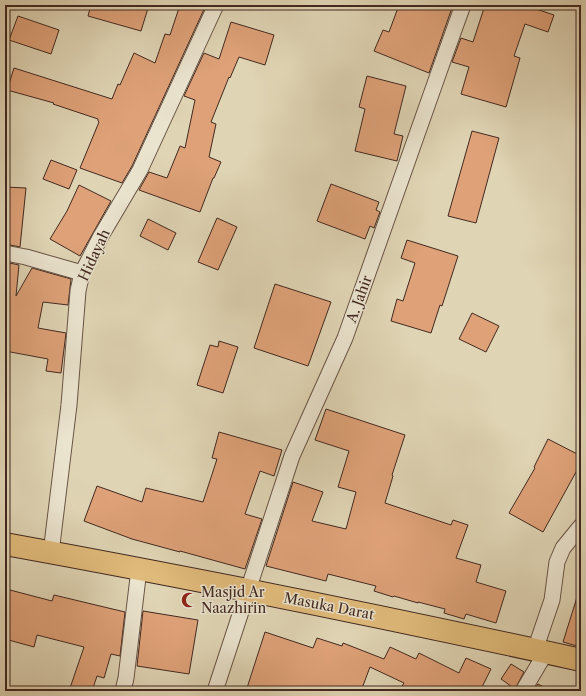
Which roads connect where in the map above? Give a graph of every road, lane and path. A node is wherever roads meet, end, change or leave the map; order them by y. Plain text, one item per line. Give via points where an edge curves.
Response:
1 (216, 5) edge
2 (463, 5) edge
3 (5, 253) edge
4 (82, 273) junction
5 (581, 526) edge
6 (5, 544) edge
7 (51, 552) junction
8 (139, 569) junction
9 (249, 591) junction
10 (540, 651) junction
11 (581, 660) edge
12 (123, 691) edge
13 (215, 691) edge
14 (523, 691) edge

1 - 4 street, Hidayah via 140,170
2 - 9 street, A. Jahir via 345,338 292,456
3 - 4 street
4 - 7 street, Hidayah
5 - 10 street via 563,548 557,562 552,600
6 - 7 main road, Masuka Darat
7 - 8 main road, Masuka Darat
8 - 9 main road, Masuka Darat
8 - 12 street
9 - 10 main road, Masuka Darat via 391,618
9 - 13 street, A. Jahir
10 - 11 main road, Masuka Darat
10 - 14 street

